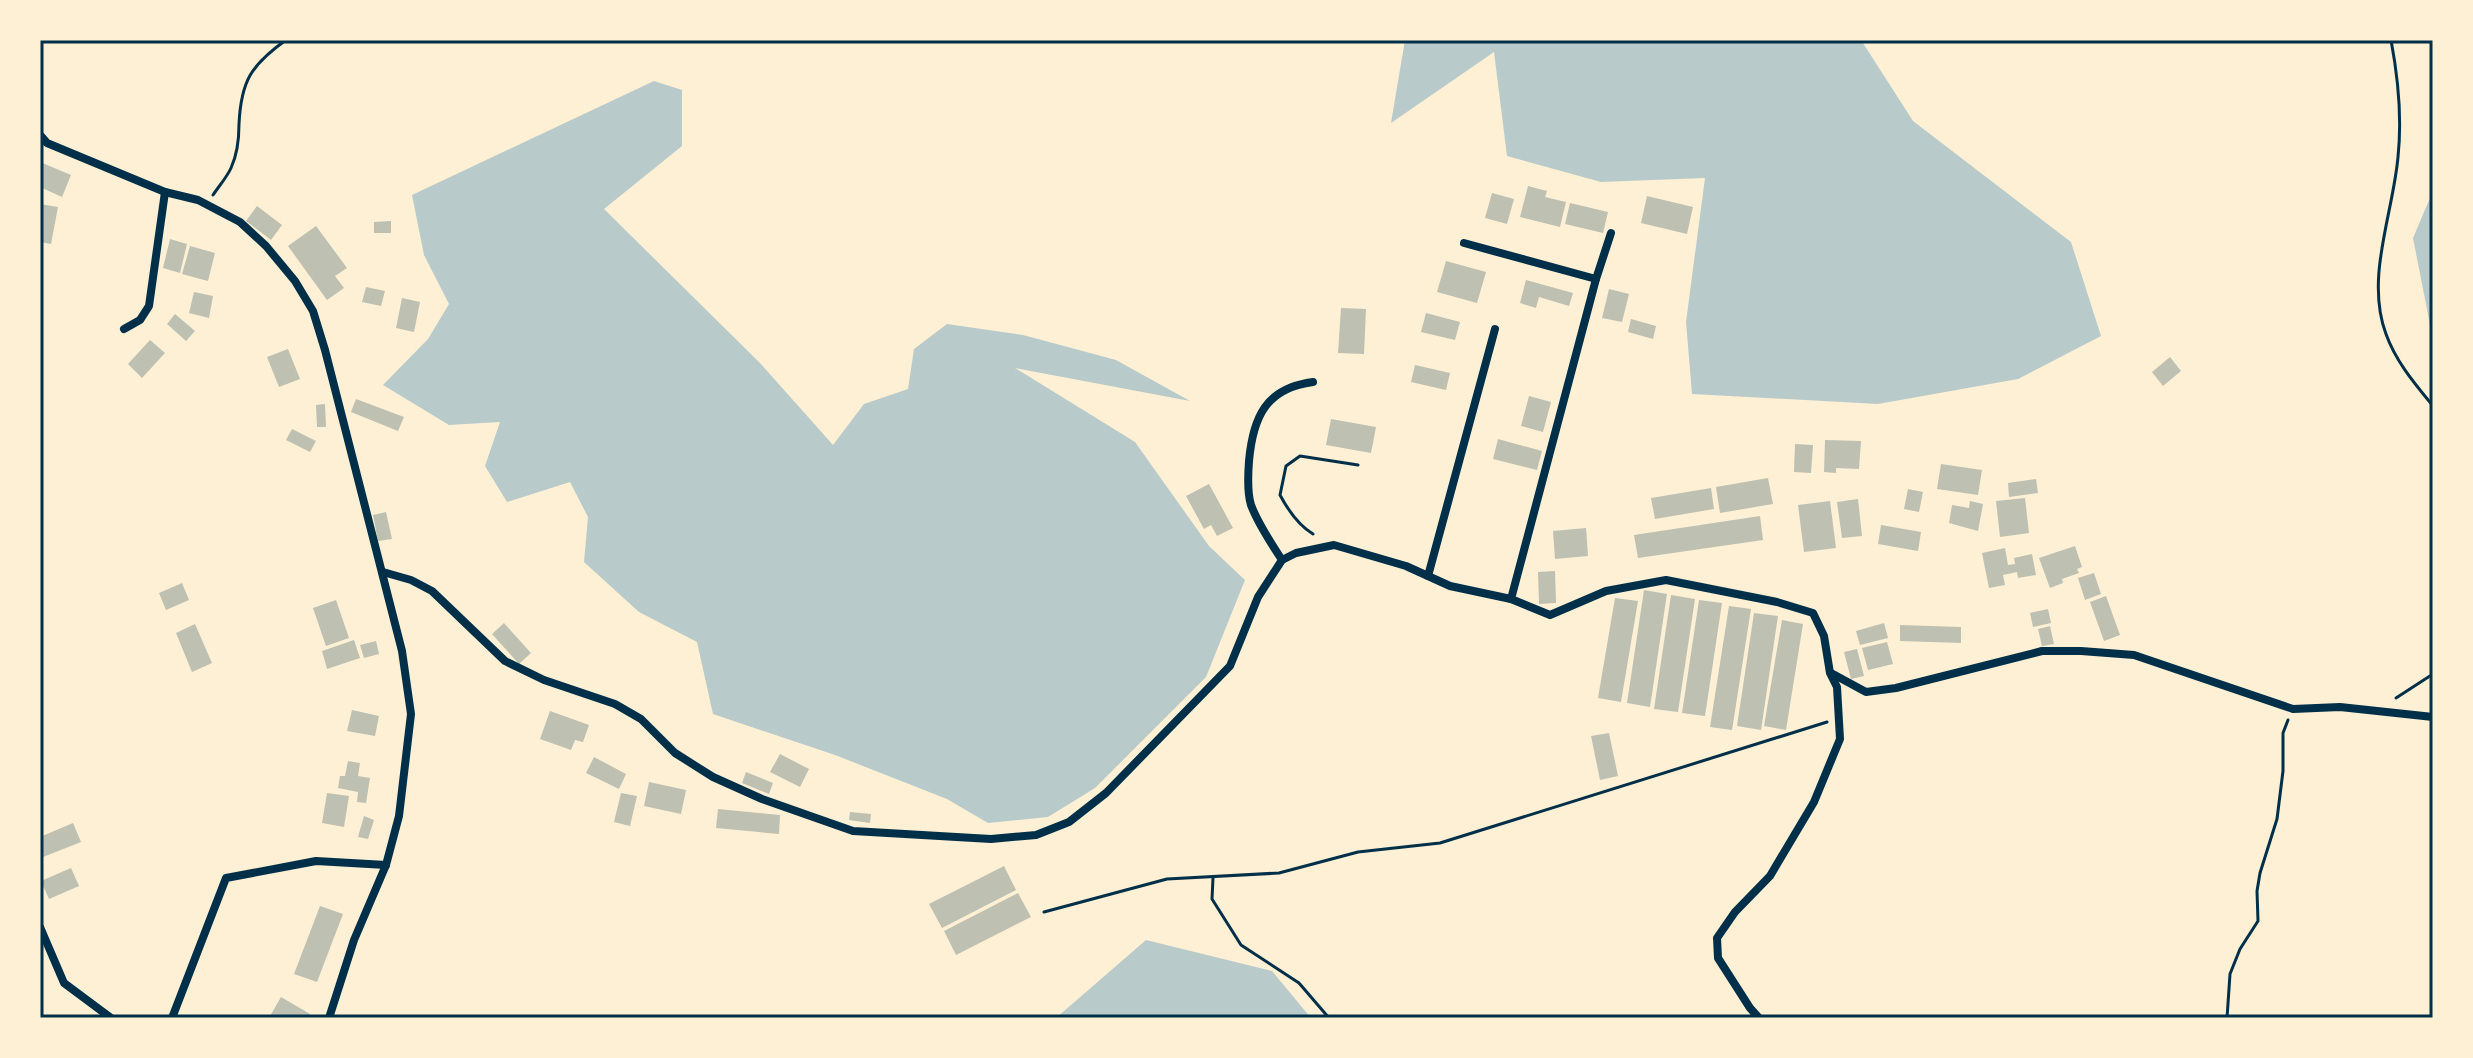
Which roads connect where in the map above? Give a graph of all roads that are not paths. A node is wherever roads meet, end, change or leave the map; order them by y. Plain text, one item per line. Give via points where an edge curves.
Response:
1 (40, 135) edge
2 (165, 192) junction
3 (1611, 233) dead end
4 (1464, 243) dead end
5 (1596, 279) junction
6 (124, 329) dead end
7 (1495, 329) dead end
8 (1313, 382) dead end
9 (1282, 560) junction
10 (383, 572) junction
11 (1428, 576) junction
12 (1511, 599) junction
13 (1830, 673) junction
14 (2433, 717) edge
15 (386, 865) junction
16 (40, 927) edge
17 (111, 1018) edge
18 (172, 1018) edge
19 (329, 1018) edge
20 (1759, 1018) edge

1 - 2 street via 47,143
2 - 6 street via 149,306 140,320
2 - 10 street via 206,204 240,222 295,281 313,311
3 - 5 street
4 - 5 street
5 - 12 street
7 - 11 street
8 - 9 street via 1276,395 1259,412 1251,435 1250,503
9 - 10 street via 1258,597 1230,666 1106,793 1069,822 1036,835 991,839 853,831 713,777 675,753 641,719 505,661 432,591
9 - 11 street via 1334,545
10 - 15 street via 411,714 399,816
11 - 12 street
12 - 13 street via 1550,615 1606,591 1666,580 1777,602 1813,613 1824,636
13 - 14 street via 1866,692 2042,651 2134,655 2293,709 2340,707
13 - 20 street via 1837,687 1840,739 1814,802 1770,876 1717,938 1718,958
15 - 18 street via 316,861 226,878
15 - 19 street
16 - 17 street via 64,983

